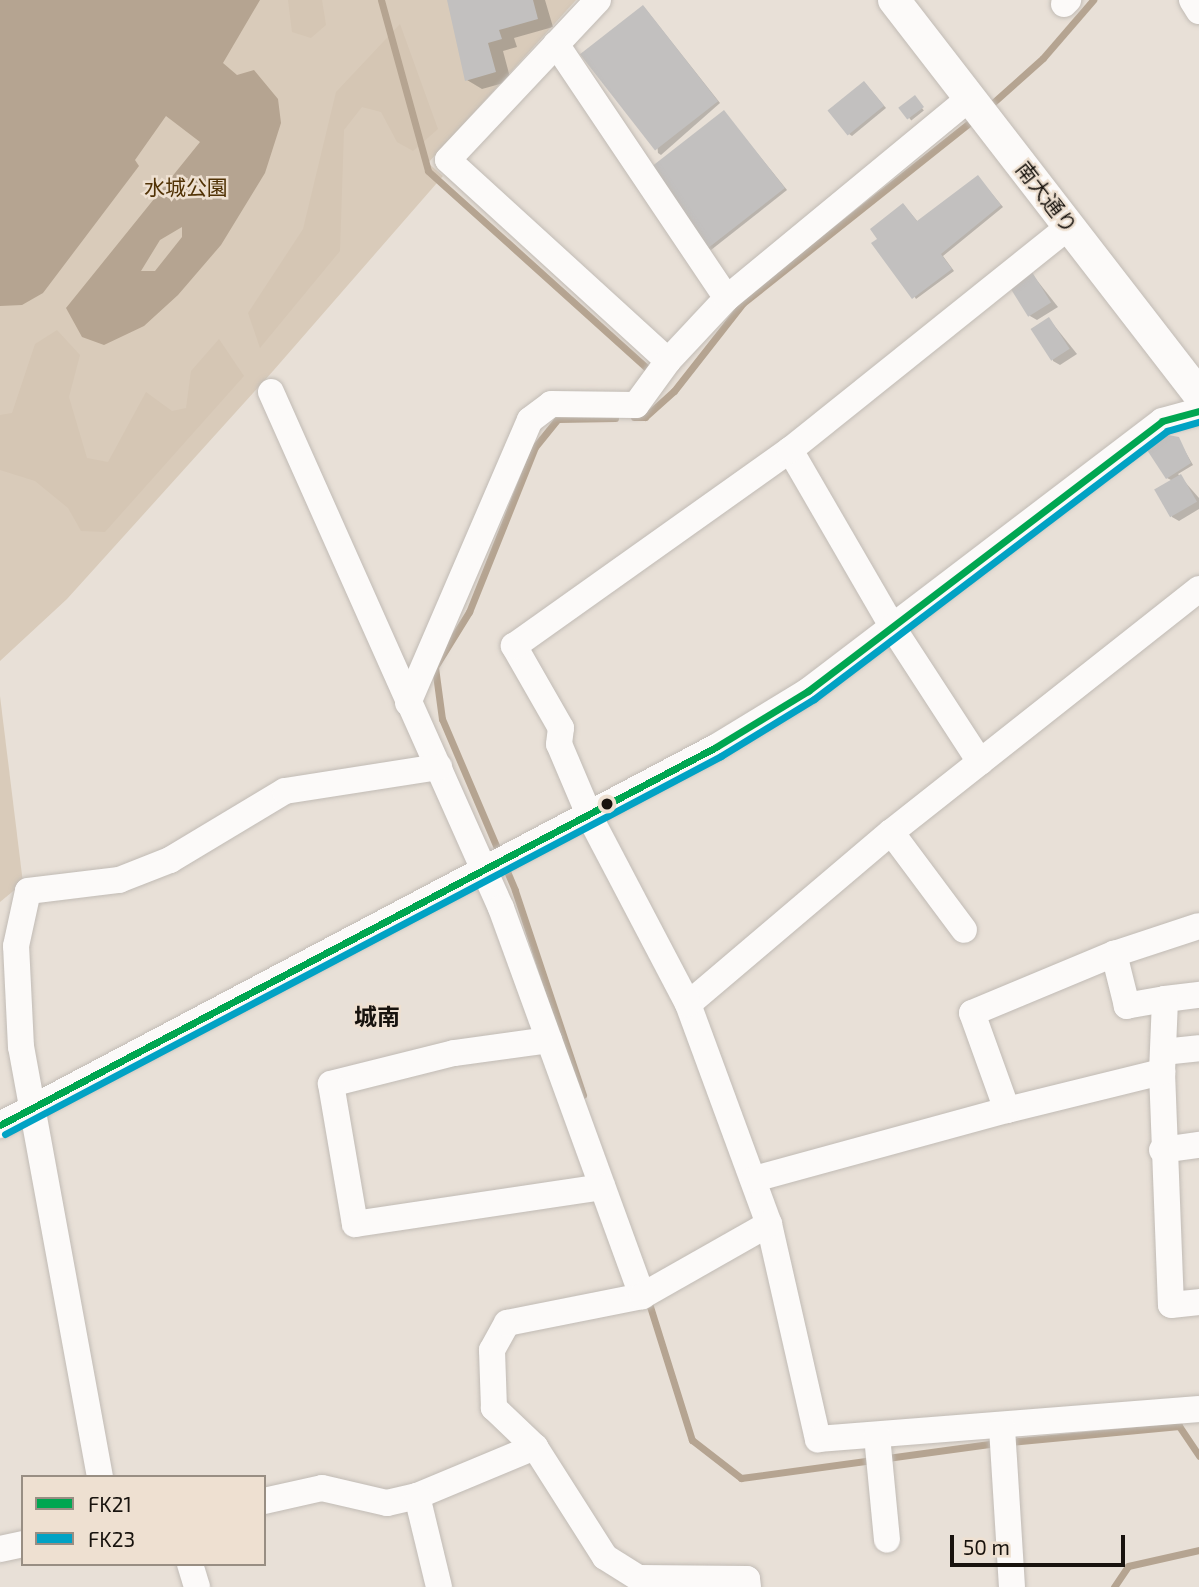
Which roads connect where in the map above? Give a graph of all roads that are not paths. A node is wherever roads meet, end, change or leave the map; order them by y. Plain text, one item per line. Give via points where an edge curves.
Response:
1 (598, 0) edge
2 (894, 0) edge
3 (1192, 0) edge
4 (1199, 11) edge
5 (556, 44) junction
6 (970, 98) junction
7 (1070, 226) junction
8 (727, 298) junction
9 (668, 361) junction
10 (271, 392) dead end
11 (1199, 394) edge
12 (1199, 411) edge
13 (790, 450) junction
14 (1199, 589) edge
15 (893, 628) junction
16 (408, 703) junction
17 (981, 762) junction
18 (439, 767) junction
19 (590, 817) junction
20 (891, 832) junction
21 (485, 870) junction
22 (1199, 926) edge
23 (964, 930) dead end
24 (1114, 954) junction
25 (1199, 995) edge
26 (1165, 999) junction
27 (688, 1004) junction
28 (549, 1040) junction
29 (1199, 1048) edge
30 (1162, 1062) junction
31 (34, 1106) junction
32 (1007, 1110) junction
33 (0, 1125) edge
34 (1199, 1145) edge
35 (1161, 1150) junction
36 (754, 1179) junction
37 (602, 1187) junction
38 (769, 1224) junction
39 (642, 1296) junction
40 (1199, 1302) edge
41 (1199, 1409) edge
42 (1002, 1428) junction
43 (877, 1436) junction
44 (535, 1447) junction
45 (100, 1475) edge
46 (417, 1496) junction
47 (266, 1500) edge
48 (887, 1540) dead end
49 (21, 1544) edge
50 (0, 1549) edge
51 (191, 1566) edge
52 (197, 1587) edge
53 (439, 1587) edge
54 (748, 1587) edge
55 (1012, 1587) edge

1 - 5 street
2 - 6 street, 南大通り
3 - 4 street
5 - 8 street
5 - 9 street via 448,160
6 - 7 street, 南大通り
6 - 8 street
7 - 11 street, 南大通り
7 - 13 street
8 - 9 street
9 - 16 street via 636,405 551,404 530,420
10 - 16 street
12 - 15 street via 1162,421
13 - 15 street
13 - 19 street via 514,646 561,728 559,744
14 - 17 street
15 - 17 street
15 - 19 street via 808,691
16 - 18 street
17 - 20 street
18 - 21 street
18 - 31 street via 285,791 170,860 118,880 28,891 16,946 21,1046
19 - 21 street
19 - 27 street
20 - 23 street
20 - 27 street
21 - 28 street
21 - 31 street
22 - 24 street
24 - 26 street via 1127,1006
24 - 32 street via 972,1013
25 - 26 street
26 - 30 street
27 - 36 street
28 - 37 street
28 - 37 street via 454,1052 331,1084 355,1224
29 - 30 street
30 - 32 street
30 - 35 street
31 - 33 street
31 - 45 street
32 - 36 street
34 - 35 street
35 - 40 street via 1171,1305
36 - 38 street
37 - 39 street
38 - 39 street
38 - 43 street via 818,1439
39 - 44 street via 507,1323 492,1350 494,1408
41 - 42 street
42 - 43 street
42 - 55 street
43 - 48 street
44 - 46 street
44 - 54 street via 605,1557 639,1578 747,1578
46 - 47 street via 387,1503 322,1488
46 - 53 street
49 - 50 street
51 - 52 street

